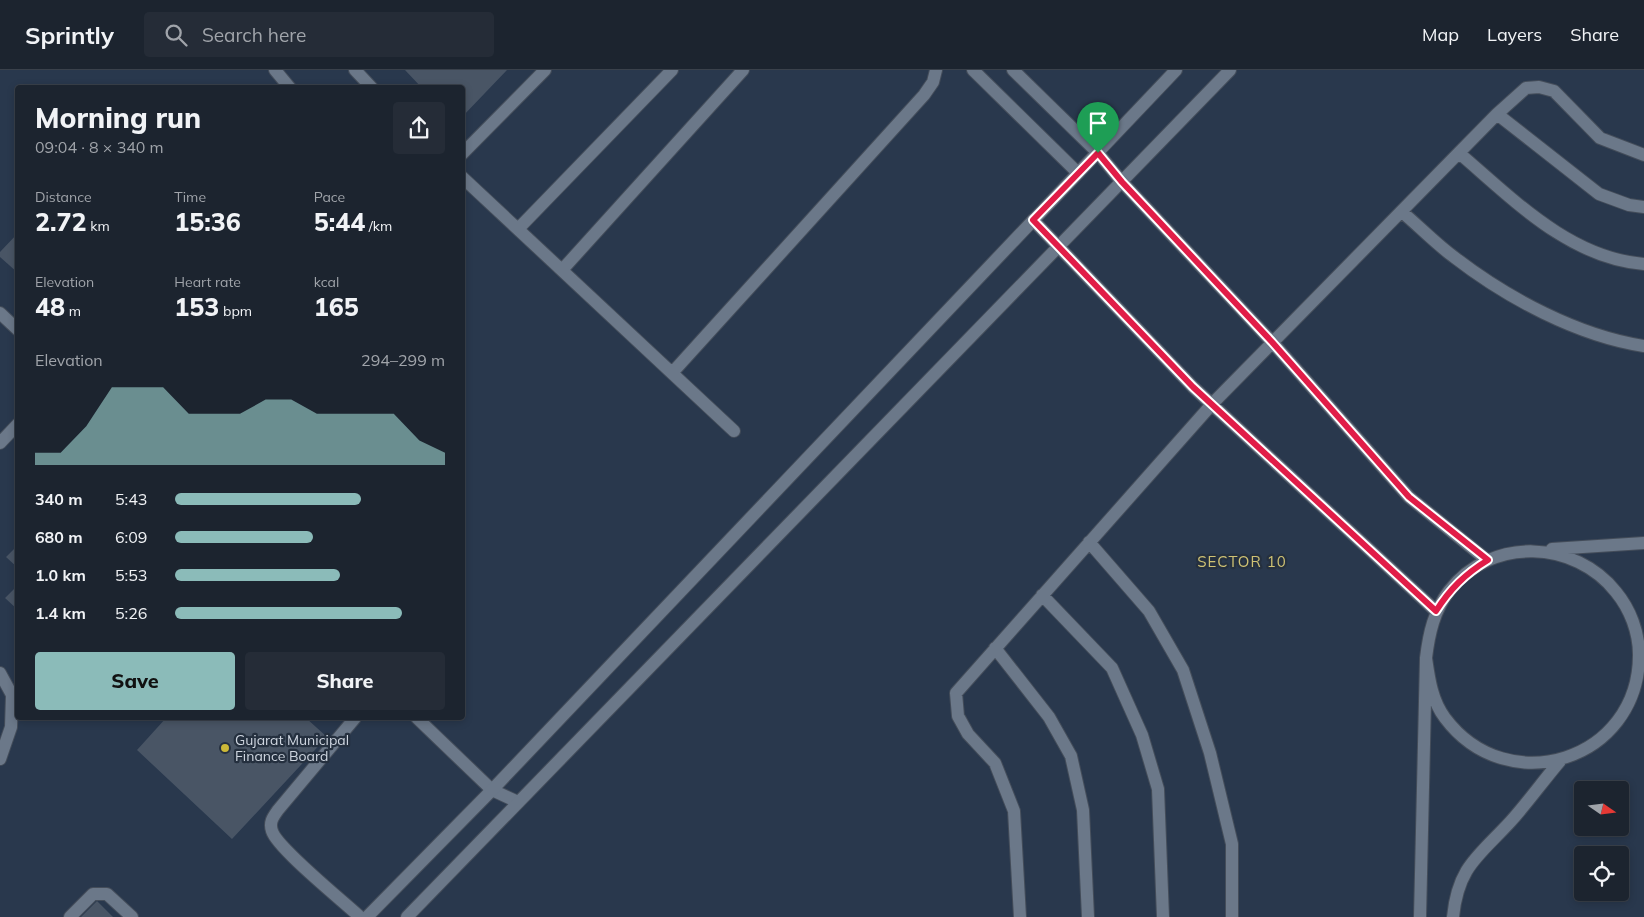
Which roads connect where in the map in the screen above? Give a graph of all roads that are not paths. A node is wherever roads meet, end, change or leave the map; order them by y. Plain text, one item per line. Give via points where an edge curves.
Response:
1 (275, 70) edge
2 (354, 70) edge
3 (545, 70) edge
4 (672, 70) edge
5 (743, 70) edge
6 (936, 70) edge
7 (972, 70) edge
8 (1013, 70) edge
9 (1176, 70) edge
10 (1230, 70) edge
11 (288, 85) edge
12 (369, 85) edge
13 (1497, 114) junction
14 (465, 151) edge
15 (1459, 152) junction
16 (1098, 153) junction
17 (1644, 155) edge
18 (1078, 173) junction
19 (465, 180) edge
20 (1122, 182) junction
21 (1644, 207) edge
22 (1402, 212) junction
23 (1033, 220) junction
24 (518, 229) junction
25 (1058, 246) junction
26 (1644, 264) edge
27 (562, 270) junction
28 (0, 313) edge
29 (15, 327) edge
30 (1272, 342) junction
31 (1644, 346) edge
32 (672, 373) junction
33 (1213, 403) junction
34 (15, 427) edge
35 (734, 431) dead end
36 (0, 443) edge
37 (1089, 542) junction
38 (1644, 544) edge
39 (1535, 550) junction
40 (1488, 560) junction
41 (1042, 595) junction
42 (1436, 611) junction
43 (995, 648) junction
44 (1426, 658) junction
45 (0, 673) edge
46 (1640, 678) edge
47 (353, 720) edge
48 (420, 720) edge
49 (0, 759) edge
50 (1560, 761) junction
51 (492, 790) junction
52 (518, 802) junction
53 (70, 917) edge
54 (132, 917) edge
55 (360, 917) edge
56 (367, 917) edge
57 (407, 917) edge
58 (1020, 917) edge
59 (1088, 917) edge
60 (1163, 917) edge
61 (1232, 917) edge
62 (1420, 917) edge
63 (1453, 917) edge

1 - 11 street
2 - 12 street
3 - 14 street
4 - 24 street
5 - 27 street
6 - 32 street via 924,95
7 - 18 street
8 - 16 street
9 - 16 street
10 - 20 street
13 - 15 street
13 - 17 street via 1526,88 1547,89 1554,91 1600,138
13 - 21 street via 1599,194
15 - 22 street
15 - 26 street via 1539,221 1570,241 1601,255
16 - 18 street
16 - 20 street
18 - 23 street
19 - 24 street
20 - 25 street
20 - 30 street
22 - 30 street
22 - 31 street via 1453,257 1486,280 1580,329 1621,343
23 - 25 street
23 - 51 street
24 - 27 street
25 - 33 street via 1193,387
25 - 52 street
27 - 32 street
28 - 29 street
30 - 33 street
30 - 40 street via 1409,497
32 - 35 street
33 - 37 street
33 - 42 street
34 - 36 street
37 - 41 street
37 - 61 street via 1149,611 1183,670 1210,753 1232,844
38 - 39 street
39 - 40 street
39 - 46 street via 1561,554 1586,565 1613,588 1624,602 1635,627
40 - 42 street via 1449,590
41 - 43 street
41 - 60 street via 1112,668 1142,735 1158,789
42 - 44 street
43 - 58 street via 956,693 958,716 968,734 995,763 1014,811
43 - 59 street via 1049,717 1071,756 1083,810
44 - 50 street via 1430,689 1444,717 1465,740 1492,756 1522,764
44 - 62 street
45 - 49 street via 12,695 10,727
46 - 50 street via 1625,709 1607,734 1582,752
47 - 55 street via 278,810 271,820 271,829 280,845
48 - 51 street
50 - 63 street via 1470,863 1461,880
51 - 52 street
51 - 56 street
52 - 57 street
53 - 54 street via 93,894 107,894

